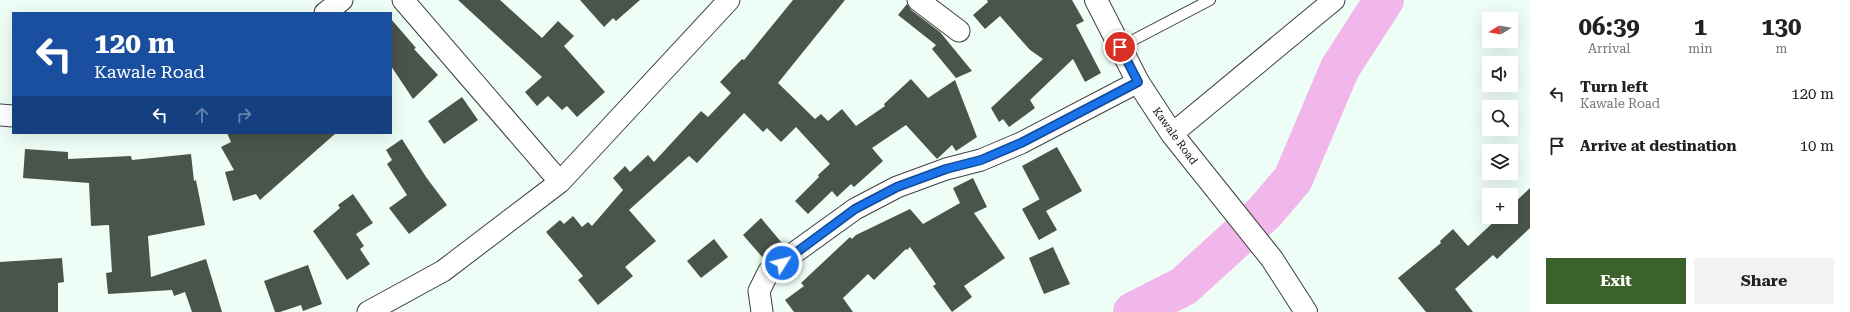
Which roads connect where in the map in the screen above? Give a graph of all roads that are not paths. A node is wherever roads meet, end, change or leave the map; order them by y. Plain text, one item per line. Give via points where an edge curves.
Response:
1 (342, 0) edge
2 (403, 0) edge
3 (729, 0) edge
4 (918, 0) edge
5 (1096, 0) edge
6 (1210, 0) edge
7 (1334, 0) edge
8 (326, 12) edge
9 (959, 31) dead end
10 (1120, 47) junction
11 (1138, 82) junction
12 (0, 115) edge
13 (12, 116) edge
14 (1172, 134) junction
15 (560, 182) junction
16 (368, 312) edge
17 (762, 312) edge
18 (1306, 312) edge

1 - 8 street
2 - 15 street
3 - 15 street
4 - 9 street
5 - 10 street, Kawale Road
6 - 10 lane
7 - 14 street
10 - 11 street, Kawale Road
11 - 14 street, Kawale Road
11 - 17 street via 1021,143 981,160 946,169 897,187 855,209 769,272 759,291
12 - 13 street
14 - 18 street, Kawale Road via 1272,259
15 - 16 street via 443,271

